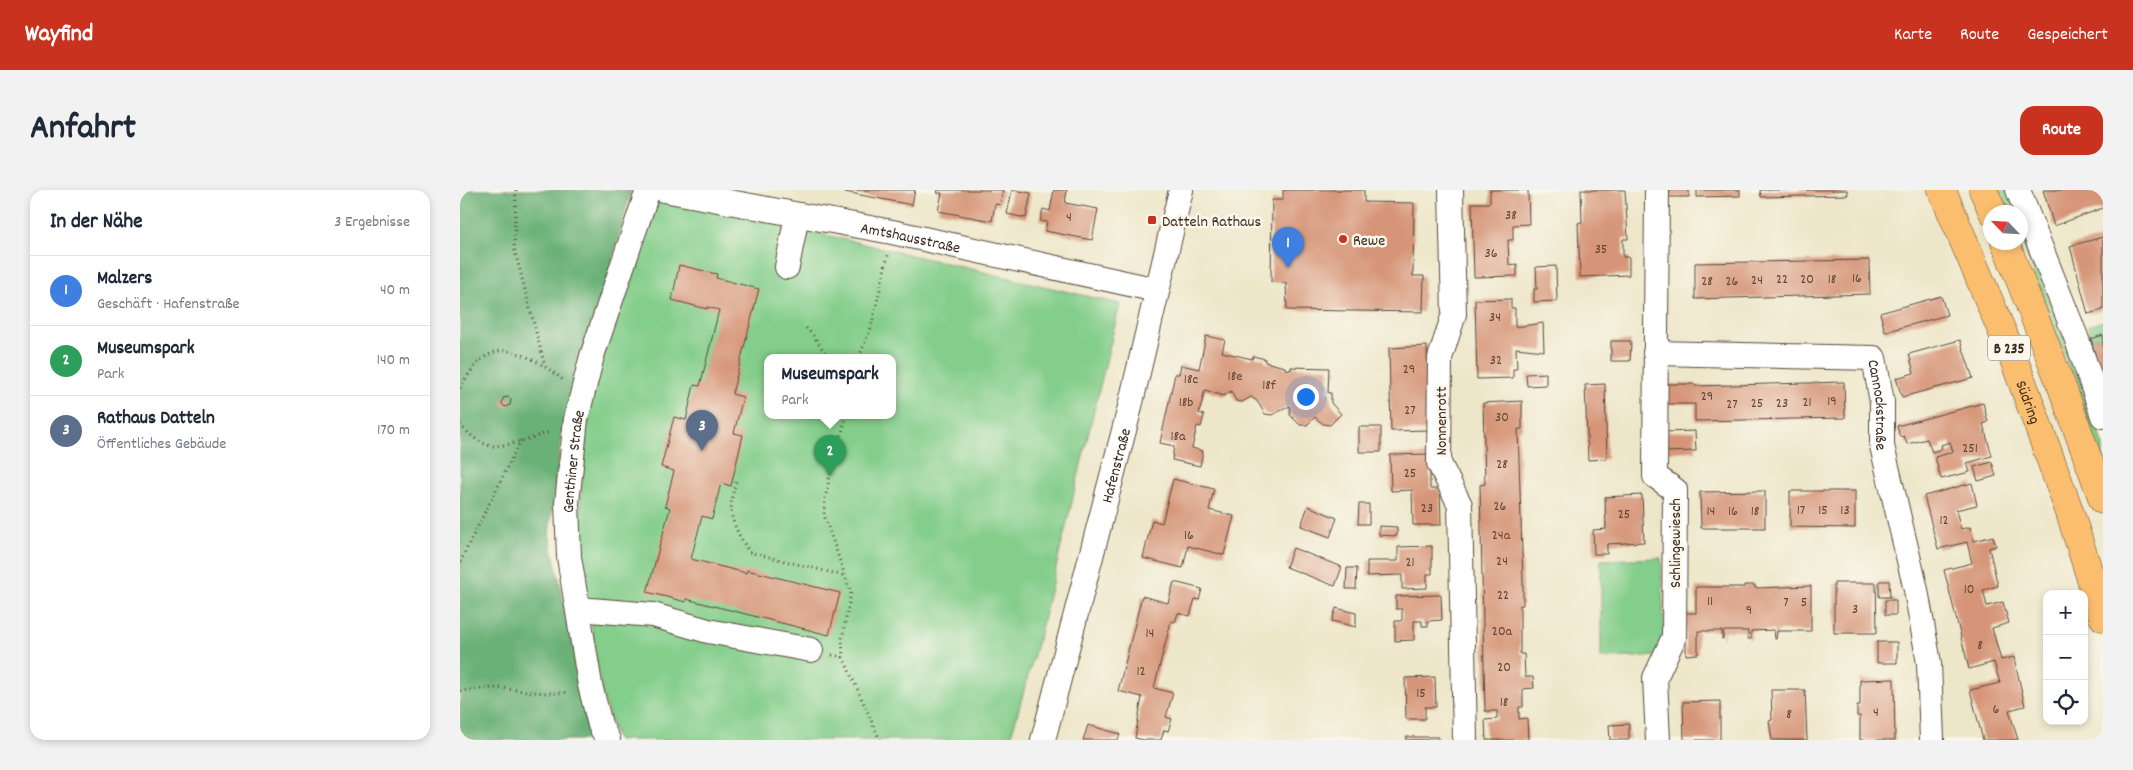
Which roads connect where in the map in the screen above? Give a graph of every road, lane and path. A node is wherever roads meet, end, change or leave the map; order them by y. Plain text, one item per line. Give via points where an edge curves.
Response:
1 (516, 190) edge
2 (648, 190) edge
3 (664, 190) edge
4 (1181, 190) edge
5 (1451, 190) edge
6 (1657, 190) edge
7 (1942, 190) edge
8 (1983, 190) edge
9 (2018, 190) edge
10 (1990, 205) edge
11 (797, 216) junction
12 (892, 232) junction
13 (2008, 250) edge
14 (787, 267) dead end
15 (1157, 290) junction
16 (806, 328) dead end
17 (1655, 353) junction
18 (826, 354) edge
19 (860, 354) edge
20 (545, 366) junction
21 (460, 388) edge
22 (579, 408) junction
23 (2103, 416) edge
24 (846, 419) edge
25 (460, 425) edge
26 (521, 440) junction
27 (736, 482) dead end
28 (2103, 500) edge
29 (460, 562) edge
30 (846, 576) junction
31 (578, 609) junction
32 (2103, 617) edge
33 (812, 650) joint
34 (843, 657) junction
35 (590, 685) junction
36 (460, 691) edge
37 (608, 740) edge
38 (880, 740) edge
39 (1043, 740) edge
40 (1465, 740) edge
41 (1658, 740) edge
42 (1932, 740) edge

1 - 20 path via 514,248
2 - 22 street, Genthiner Straße via 592,356
3 - 11 street, Amtshausstraße
4 - 15 street, Hafenstraße
5 - 40 street, Nonnenrott via 1454,314 1440,358 1439,463 1460,505
6 - 17 street
7 - 32 main road, Südring / B 235 via 2013,357 2069,510
8 - 10 main road
9 - 23 street via 2076,337
11 - 12 street, Amtshausstraße
11 - 14 street
12 - 15 street, Amtshausstraße
12 - 19 path via 882,287
13 - 28 main road, B 235 via 2064,390
15 - 39 street, Hafenstraße via 1128,415
16 - 18 path
17 - 41 street, Schlingewiesch via 1655,476 1675,490 1674,638 1655,678
17 - 42 street, Cannockstraße via 1874,358 1882,402 1882,446 1916,590 1929,663
20 - 21 path via 525,356 503,351 491,353 472,369
20 - 22 path
22 - 26 path via 552,431
22 - 31 street, Genthiner Straße via 567,503 569,557
24 - 30 path via 831,468 824,515
25 - 26 path via 470,436 491,446
26 - 29 path
27 - 30 path via 730,502 732,518 749,552
30 - 34 path via 851,593 842,639
31 - 33 street via 653,615 708,630
31 - 35 street, Genthiner Straße
33 - 34 path
34 - 38 path
35 - 36 path via 573,692 553,694 504,688
35 - 37 street, Genthiner Straße via 600,725

